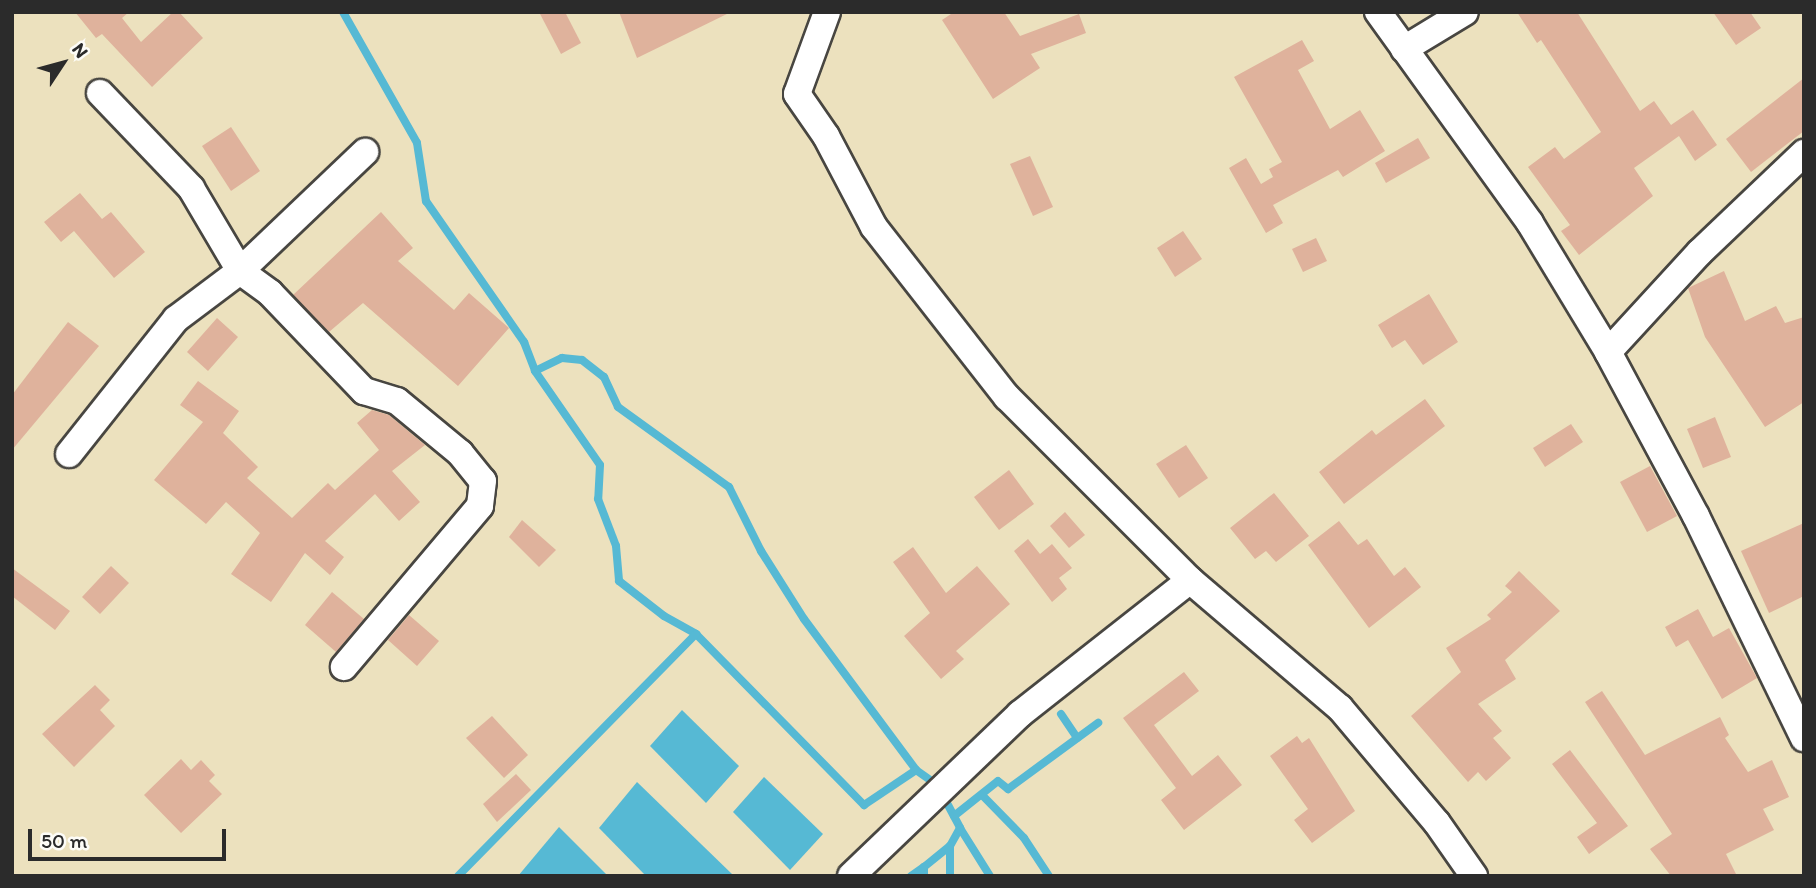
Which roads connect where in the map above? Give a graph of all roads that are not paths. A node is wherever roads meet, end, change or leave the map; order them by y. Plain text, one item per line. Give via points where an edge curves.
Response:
1 (826, 12) edge
2 (1378, 12) edge
3 (1465, 12) edge
4 (1404, 49) junction
5 (100, 93) dead end
6 (365, 152) dead end
7 (1804, 153) edge
8 (240, 271) junction
9 (1608, 352) junction
10 (69, 454) dead end
11 (1190, 580) junction
12 (345, 667) dead end
13 (1804, 738) edge
14 (851, 876) edge
15 (1474, 876) edge

1 - 11 street via 797,94 826,136 874,227 1007,397
2 - 4 street
3 - 4 street
4 - 9 street via 1530,223
5 - 8 street via 191,188
6 - 8 street
7 - 9 street via 1700,252
8 - 10 street via 176,319
8 - 12 street via 270,293 364,391 397,401 460,453 483,481 480,506
9 - 13 street via 1696,516
11 - 14 street via 1020,714
11 - 15 street via 1339,708 1437,822

